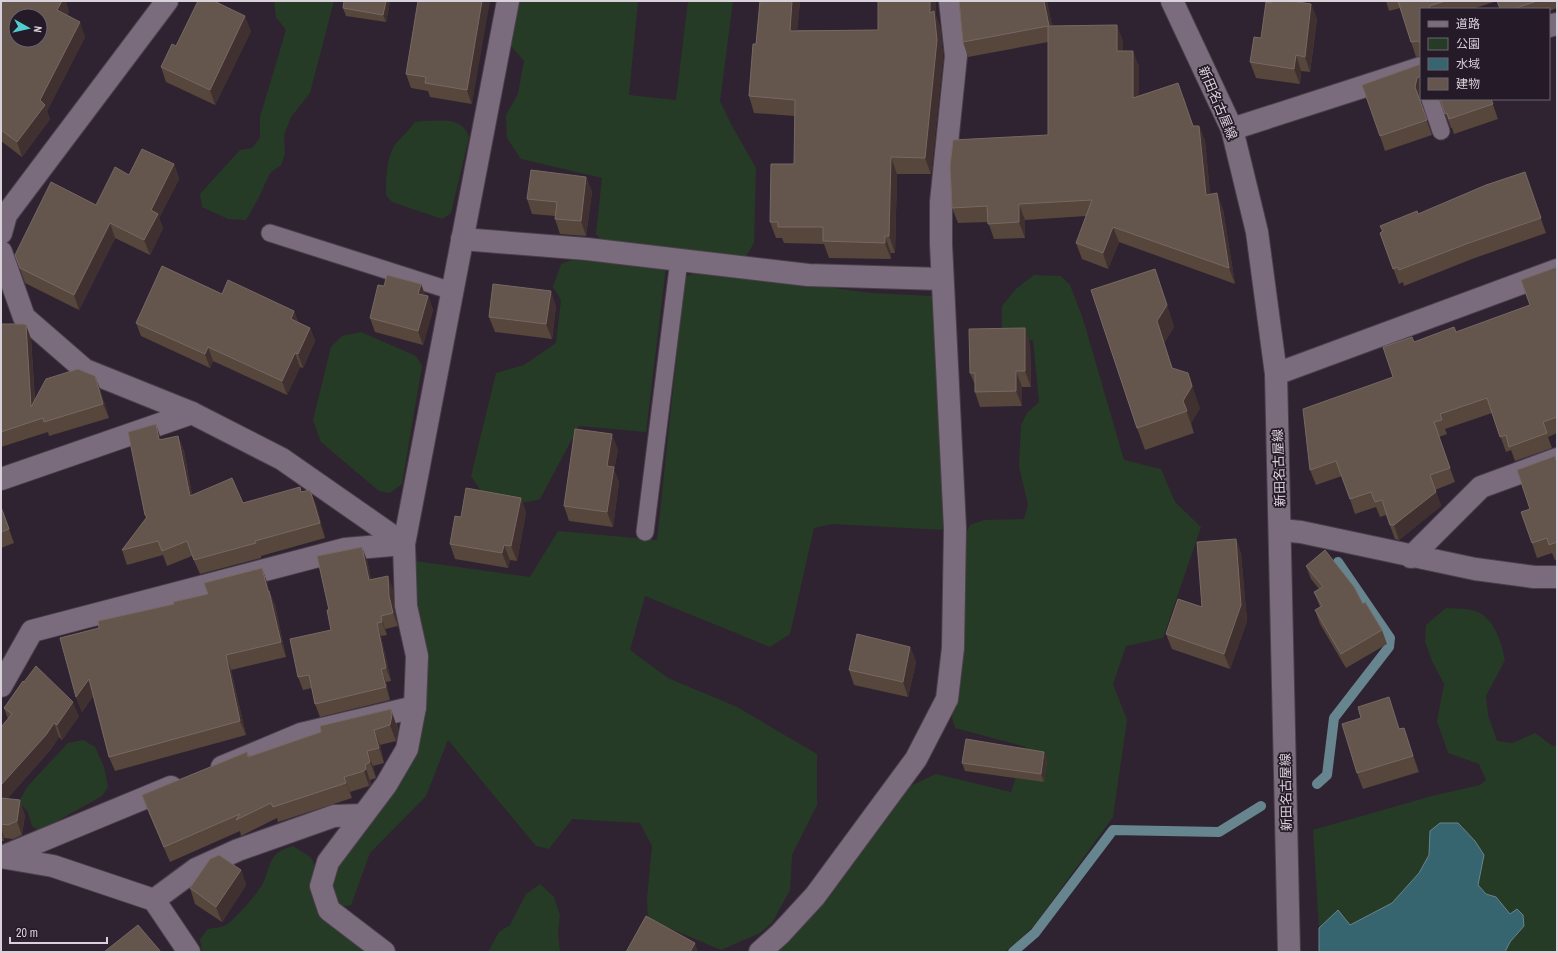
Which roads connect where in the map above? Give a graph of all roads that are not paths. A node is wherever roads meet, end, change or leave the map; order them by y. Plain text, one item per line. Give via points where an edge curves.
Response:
1 (167, 1) edge
2 (508, 1) edge
3 (950, 1) edge
4 (1172, 1) edge
5 (1420, 70) edge
6 (1430, 100) edge
7 (1232, 129) junction
8 (1441, 131) dead end
9 (1, 233) edge
10 (270, 234) dead end
11 (462, 239) junction
12 (1, 252) edge
13 (679, 260) junction
14 (1557, 270) edge
15 (941, 279) junction
16 (452, 291) junction
17 (1276, 374) junction
18 (192, 413) junction
19 (1557, 459) edge
20 (1, 479) edge
21 (1280, 530) junction
22 (645, 532) dead end
23 (404, 544) junction
24 (1411, 556) junction
25 (1557, 577) edge
26 (1, 686) edge
27 (415, 707) junction
28 (363, 815) junction
29 (2, 857) edge
30 (154, 900) junction
31 (381, 951) edge
32 (189, 952) edge
33 (760, 952) edge
34 (1289, 952) edge

1 - 9 street via 6,215
2 - 11 street
3 - 15 street via 956,56 941,202
4 - 7 street, 新田名古屋線
5 - 7 street
6 - 8 lane
7 - 17 street, 新田名古屋線 via 1257,232
10 - 16 lane
11 - 13 street via 587,249
11 - 16 street
12 - 18 street via 24,317 24,326 85,370
13 - 15 street via 808,275
13 - 22 lane
14 - 17 street
15 - 33 street via 955,528 953,648 947,699 916,759 815,896
16 - 23 street
17 - 21 street, 新田名古屋線
18 - 20 street
18 - 23 street via 282,459
19 - 24 street via 1481,487
21 - 24 street via 1301,532
21 - 34 street, 新田名古屋線
23 - 26 street via 345,549 32,632
23 - 27 street via 406,606 417,656
24 - 25 street via 1475,570
27 - 28 street via 407,749 386,785
27 - 29 street via 301,734
28 - 30 street via 334,816 238,850 196,869
28 - 31 street via 328,862 321,886 330,910
29 - 30 street via 53,866
30 - 32 street

